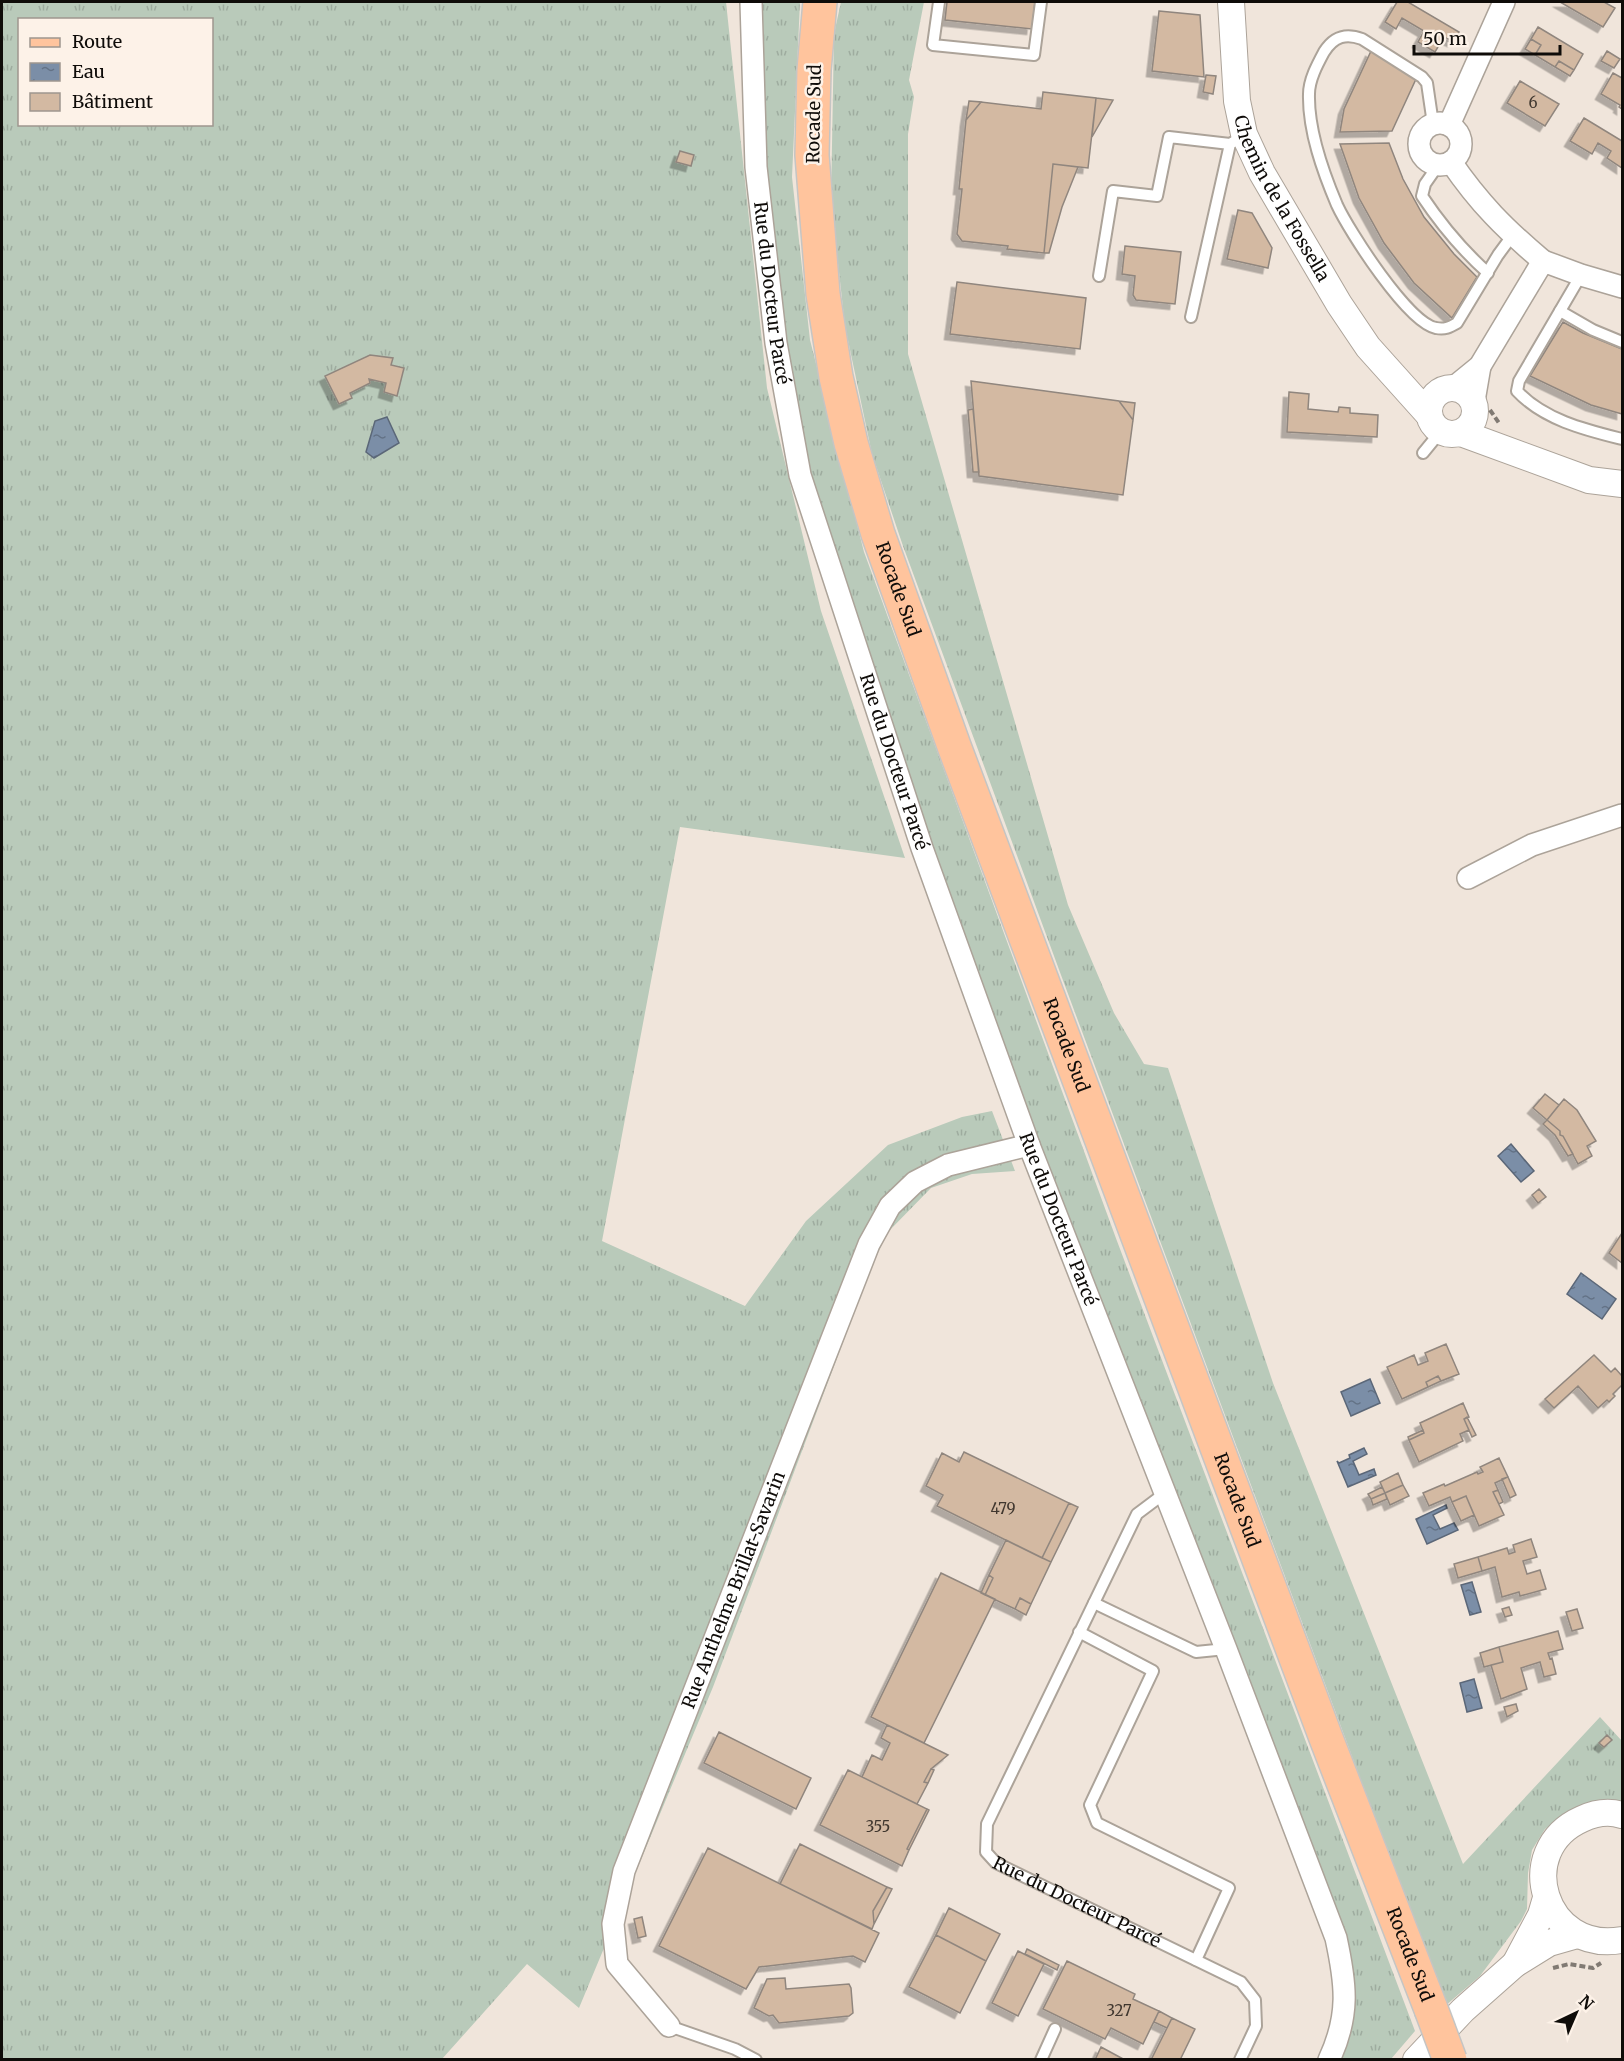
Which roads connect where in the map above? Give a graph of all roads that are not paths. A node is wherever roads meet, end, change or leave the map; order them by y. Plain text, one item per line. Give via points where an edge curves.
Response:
1 (751, 2) edge
2 (820, 2) edge
3 (939, 2) edge
4 (1041, 2) edge
5 (1231, 2) edge
6 (1504, 2) edge
7 (1441, 124) junction
8 (1237, 139) junction
9 (1445, 163) junction
10 (1512, 236) junction
11 (1543, 261) junction
12 (1488, 273) junction
13 (1099, 276) dead end
14 (1581, 276) junction
15 (1623, 287) edge
16 (1560, 311) junction
17 (1191, 317) dead end
18 (1623, 342) edge
19 (1453, 410) junction
20 (1623, 440) edge
21 (1423, 453) dead end
22 (1623, 484) edge
23 (1623, 815) edge
24 (1468, 878) dead end
25 (1029, 1145) junction
26 (1165, 1493) junction
27 (1094, 1603) junction
28 (1079, 1632) junction
29 (1226, 1648) junction
30 (1623, 1815) edge
31 (1546, 1898) junction
32 (1577, 1935) junction
33 (1615, 1950) edge
34 (1196, 1960) junction
35 (1515, 1964) junction
36 (669, 2025) joint
37 (1055, 2029) dead end
38 (756, 2060) edge
39 (1041, 2060) edge
40 (1240, 2060) edge
41 (1329, 2060) edge
42 (1416, 2060) edge
43 (1450, 2060) edge

1 - 25 street, Rue du Docteur Parcé via 756,167 776,343 800,475 922,848
2 - 43 main road, Rocade Sud, bridge via 812,155 823,294 851,443 878,534 954,746
3 - 4 lane via 933,45 1034,55
5 - 8 street, Chemin de la Fossella
6 - 7 street
7 - 9 street via 1458,133 1461,146 1456,157
7 - 9 street via 1422,132 1419,147 1426,159
7 - 12 lane via 1422,77 1362,39 1339,36 1326,49 1313,73 1309,93 1318,152 1338,205 1391,289 1434,328 1448,329 1457,323
8 - 13 lane via 1169,137 1157,196 1113,191
8 - 17 lane
8 - 19 street, Chemin de la Fossella via 1368,346 1393,373
9 - 10 street
9 - 12 lane via 1425,184 1422,196 1445,230
10 - 11 street
10 - 12 lane
11 - 14 street
11 - 19 street
14 - 15 street
14 - 16 lane
16 - 18 lane
16 - 20 lane via 1517,391 1551,416
19 - 21 lane
19 - 22 street, Chemin de la Fossella via 1531,459 1590,480
23 - 24 street via 1532,845
25 - 26 street, Rue du Docteur Parcé
25 - 36 street, Rue Anthelme Brillat-Savarin via 948,1165 915,1182 890,1206 869,1244 624,1871 613,1924 617,1964
26 - 27 lane, Rue du Docteur Parcé via 1137,1514
26 - 29 street, Rue du Docteur Parcé
27 - 28 lane, Rue du Docteur Parcé
27 - 29 lane via 1196,1652
28 - 34 lane via 1153,1671 1090,1805 1097,1823 1229,1888
28 - 34 lane, Rue du Docteur Parcé via 987,1824 986,1852 996,1863
29 - 41 street, Rue du Docteur Parcé via 1336,1938 1345,2003 1338,2040
30 - 31 street via 1592,1815 1572,1823 1557,1837 1546,1856
31 - 32 street via 1559,1919
31 - 35 street
32 - 33 street via 1609,1942
32 - 35 street via 1549,1942
34 - 40 lane, Rue du Docteur Parcé via 1241,1982 1256,2000 1256,2026
35 - 42 street via 1463,2010
36 - 38 lane, Rue Anthelme Brillat-Savarin
37 - 39 lane

